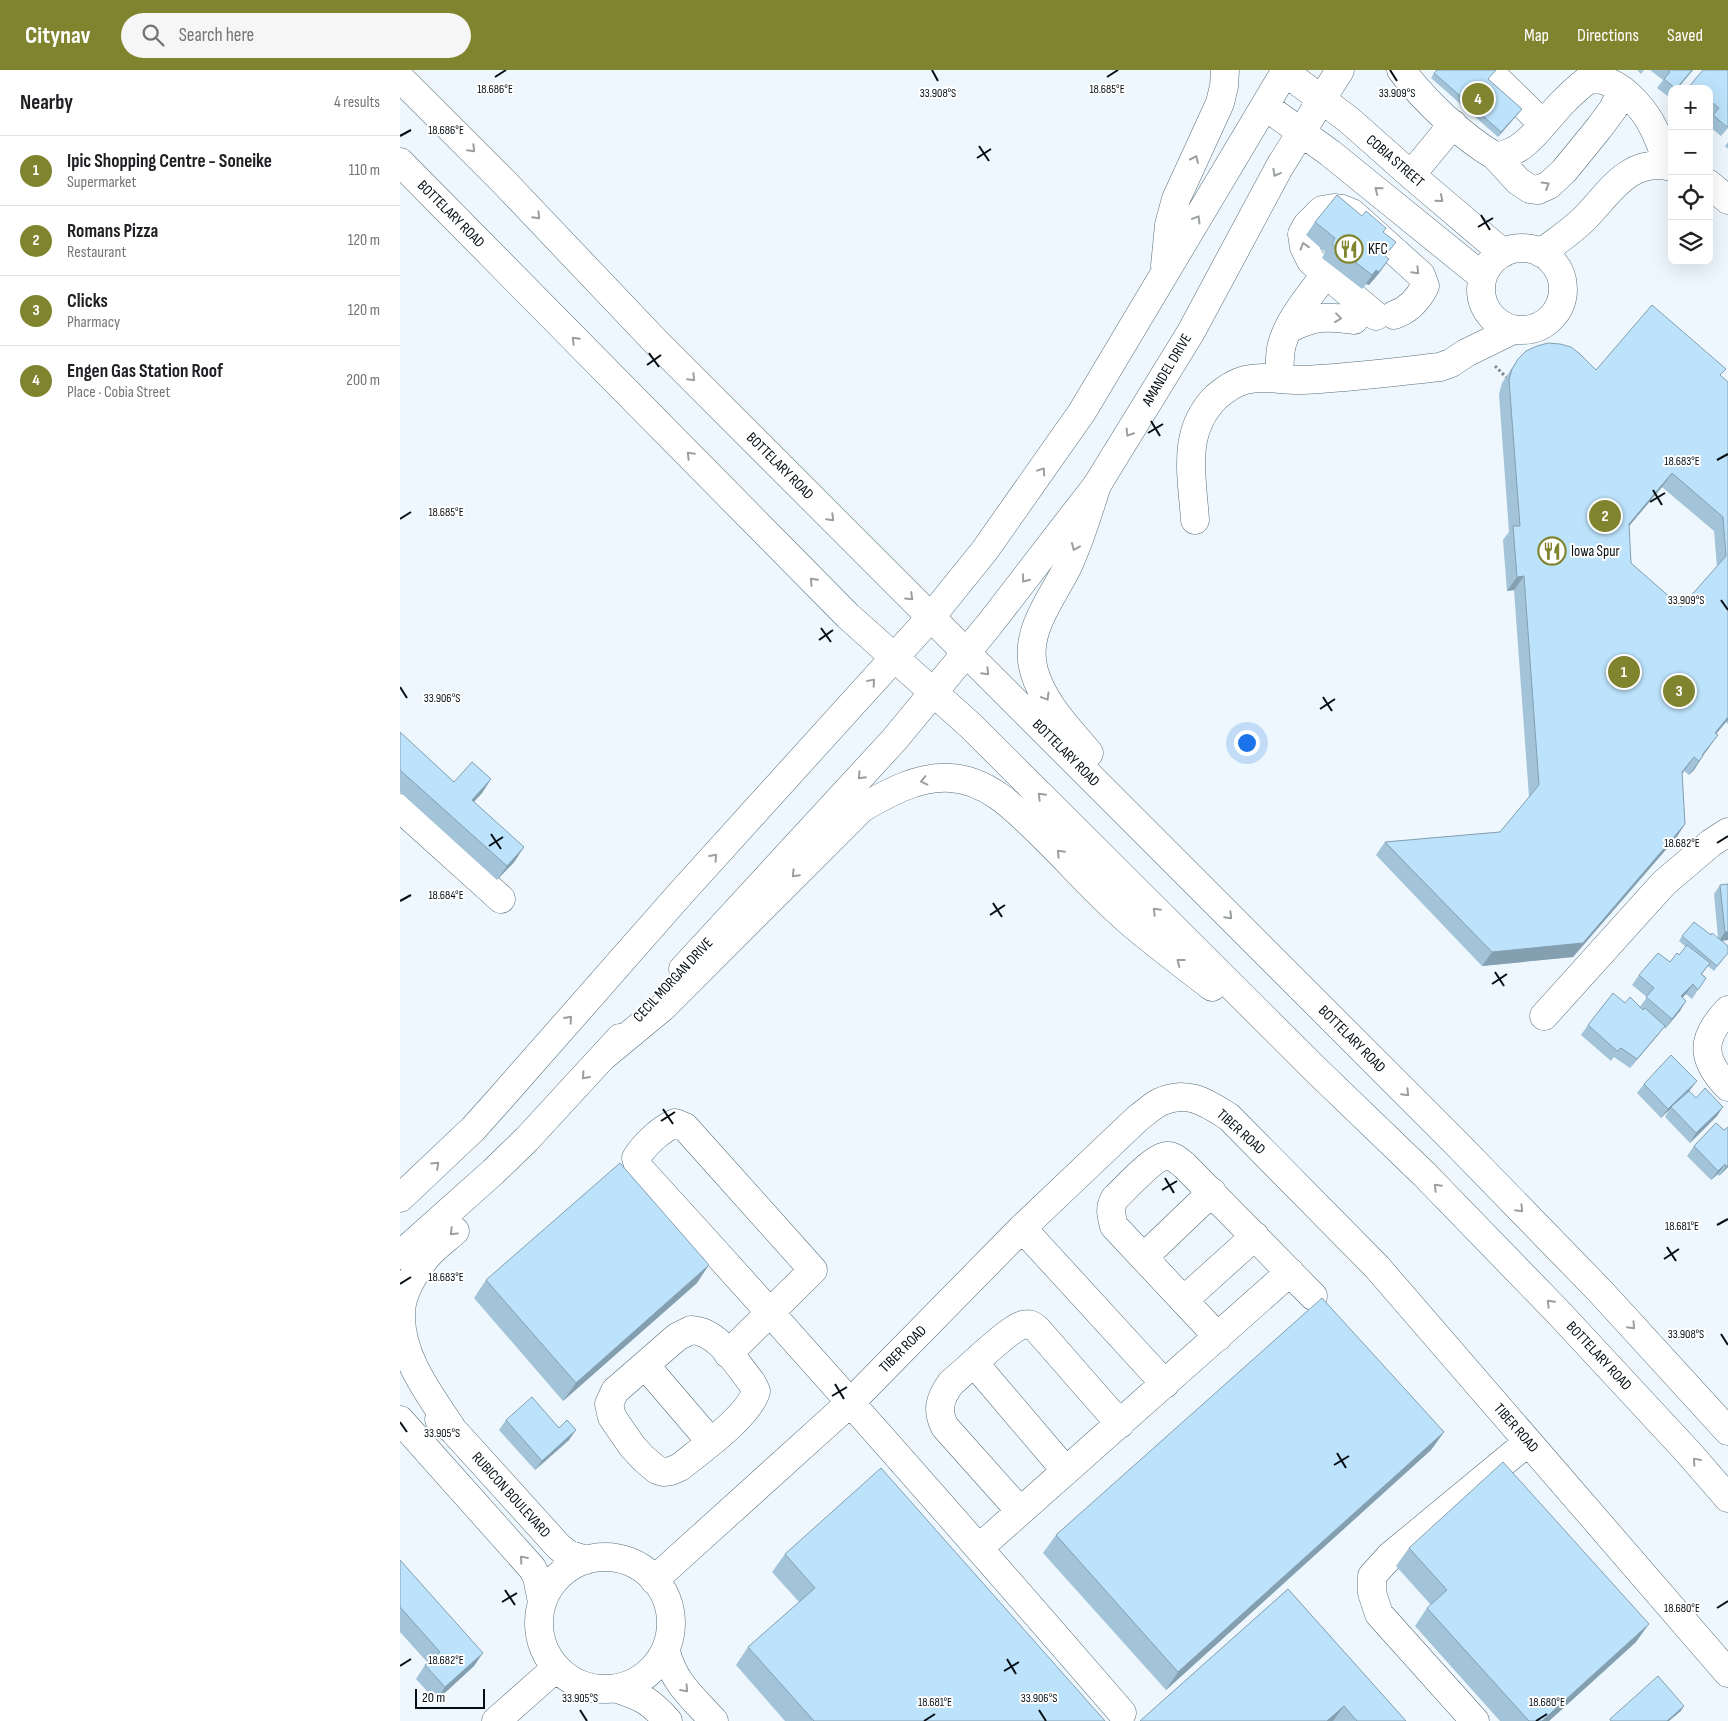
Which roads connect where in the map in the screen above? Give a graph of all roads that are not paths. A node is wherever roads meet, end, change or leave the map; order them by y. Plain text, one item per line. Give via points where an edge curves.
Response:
1 (1225, 70) edge
2 (1340, 70) edge
3 (1285, 71) edge
4 (1410, 73) edge
5 (1493, 75) edge
6 (400, 78) edge
7 (1622, 90) junction
8 (1323, 100) junction
9 (1265, 106) junction
10 (1453, 124) junction
11 (1543, 124) junction
12 (1302, 132) junction
13 (1495, 156) junction
14 (400, 162) edge
15 (1668, 162) edge
16 (1668, 167) edge
17 (1411, 176) junction
18 (1713, 187) edge
19 (1728, 200) edge
20 (1504, 252) junction
21 (1550, 262) junction
22 (1164, 272) junction
23 (1326, 274) junction
24 (1483, 277) junction
25 (1484, 304) junction
26 (1374, 317) junction
27 (1289, 329) junction
28 (1513, 330) junction
29 (1466, 353) junction
30 (1279, 379) junction
31 (1097, 485) junction
32 (1195, 520) dead end
33 (931, 617) junction
34 (967, 653) junction
35 (893, 658) junction
36 (934, 693) junction
37 (400, 808) edge
38 (1728, 832) edge
39 (1194, 882) junction
40 (501, 899) dead end
41 (1728, 1010) edge
42 (1544, 1016) dead end
43 (605, 1055) junction
44 (1315, 1068) junction
45 (1728, 1087) edge
46 (527, 1139) junction
47 (1212, 1192) junction
48 (400, 1198) edge
49 (1022, 1228) junction
50 (1255, 1236) junction
51 (400, 1255) edge
52 (1144, 1257) junction
53 (1290, 1272) junction
54 (1313, 1296) dead end
55 (1184, 1300) junction
56 (770, 1311) junction
57 (1218, 1337) junction
58 (728, 1354) junction
59 (975, 1364) junction
60 (645, 1365) junction
61 (400, 1380) edge
62 (1165, 1384) junction
63 (851, 1402) junction
64 (400, 1420) edge
65 (1120, 1424) junction
66 (453, 1430) junction
67 (1728, 1431) edge
68 (710, 1441) junction
69 (1528, 1442) junction
70 (1066, 1471) junction
71 (1728, 1498) edge
72 (1020, 1511) junction
73 (979, 1548) junction
74 (586, 1560) junction
75 (654, 1580) junction
76 (542, 1602) junction
77 (666, 1651) junction
78 (556, 1668) junction
79 (1728, 1674) edge
80 (618, 1689) junction
81 (1122, 1713) dead end
82 (496, 1721) edge
83 (668, 1721) edge
84 (714, 1721) edge
85 (1475, 1721) edge

22 -> 1 street via 1174,208 1220,103
2 - 8 street, AMANDEL DRIVE
3 - 8 street, COBIA STREET
3 - 9 street
4 - 10 street
5 - 11 street
6 -> 33 street, BOTTELARY ROAD via 657,343
7 - 11 street via 1610,82 1589,79
13 -> 7 street via 1530,189 1538,190 1549,185 1599,128
7 - 15 street via 1644,112
8 - 12 street, AMANDEL DRIVE
8 - 17 street, COBIA STREET
9 - 12 street
22 -> 9 street
10 - 13 street
10 - 17 street
11 - 13 street via 1514,151
24 -> 12 street
12 -> 31 street, AMANDEL DRIVE via 1280,166 1191,332
35 -> 14 street, BOTTELARY ROAD
16 - 21 street via 1656,165 1630,173 1583,220
17 -> 20 street, COBIA STREET
18 - 19 street
20 - 21 street via 1529,249
20 - 24 street via 1491,263
21 - 28 street via 1562,284 1558,309 1539,327
33 -> 22 street via 991,543 1082,412
23 - 26 street
23 -> 26 street via 1311,261 1302,234 1322,210 1342,209 1352,213 1414,268 1424,281 1425,286 1417,300 1408,308
23 - 27 street via 1296,314
24 - 25 street
25 - 28 street via 1501,325
25 - 29 street
27 -> 26 street via 1302,322 1328,316
27 - 30 street via 1282,342
28 - 29 street
29 - 30 street via 1440,368
30 - 32 street via 1253,379 1232,385 1210,404 1200,418 1191,457
31 -> 34 street, AMANDEL DRIVE
31 -> 39 street via 1067,567 1041,614 1032,642 1034,671 1058,716 1139,810
33 - 34 street, BOTTELARY ROAD
33 - 35 street
34 - 36 street, CECIL MORGAN DRIVE
34 -> 39 street, BOTTELARY ROAD
35 - 36 street, BOTTELARY ROAD
48 -> 35 street via 486,1115
36 -> 43 street, CECIL MORGAN DRIVE
44 -> 36 street, BOTTELARY ROAD
37 - 40 street
38 - 42 street via 1664,883
39 -> 67 street, BOTTELARY ROAD via 1600,1291
41 - 45 street via 1710,1032 1706,1051 1716,1073
44 -> 43 street via 1130,922 1004,800 989,790 951,778 927,779 899,788 862,808 663,1008
43 -> 46 street, CECIL MORGAN DRIVE
71 -> 44 street, BOTTELARY ROAD via 1505,1256
46 - 51 street, CECIL MORGAN DRIVE
46 -> 66 street via 480,1206 425,1259 405,1294 400,1314 409,1355
47 - 50 street
47 - 52 street
47 - 52 street via 1184,1164 1171,1156 1149,1165 1128,1185 1111,1204 1110,1213 1114,1226
49 - 62 street
49 - 63 street, TIBER ROAD
49 - 69 street, TIBER ROAD via 1159,1102 1184,1097 1206,1102 1229,1117 1377,1267
50 - 53 street
50 - 55 street
52 - 55 street
53 - 54 street
53 - 57 street
55 - 57 street
56 - 56 street via 639,1168 636,1158 641,1150 666,1127 675,1123 685,1127 813,1270
56 - 58 street
56 - 63 street
57 - 62 street
58 - 60 street via 715,1338 700,1330 691,1330 677,1337
58 - 68 street via 756,1391 754,1400 743,1414
59 - 65 street via 1013,1330 1031,1324
59 - 70 street
59 - 72 street via 944,1392 940,1417 945,1427
60 - 68 street
60 - 68 street via 615,1391 609,1404 612,1416 632,1446 657,1470 671,1472
61 - 66 street, RUBICON BOULEVARD via 424,1408
62 - 65 street
63 - 73 street
63 - 75 street, TIBER ROAD
76 -> 64 street via 532,1568
65 - 70 street
66 - 74 street, RUBICON BOULEVARD via 554,1542 568,1554
69 - 79 street, TIBER ROAD
69 - 85 street via 1390,1556 1372,1576 1372,1593 1379,1614
70 - 72 street
72 - 73 street
73 - 81 street
74 - 75 street via 612,1557 631,1562
74 - 76 street via 552,1582
75 - 77 street via 663,1590 670,1610 671,1631
76 - 78 street via 538,1625 543,1648
77 - 80 street via 654,1668 638,1681
77 -> 84 street via 677,1680
78 - 80 street via 573,1682 595,1689
78 - 82 street
80 - 83 street via 652,1704

